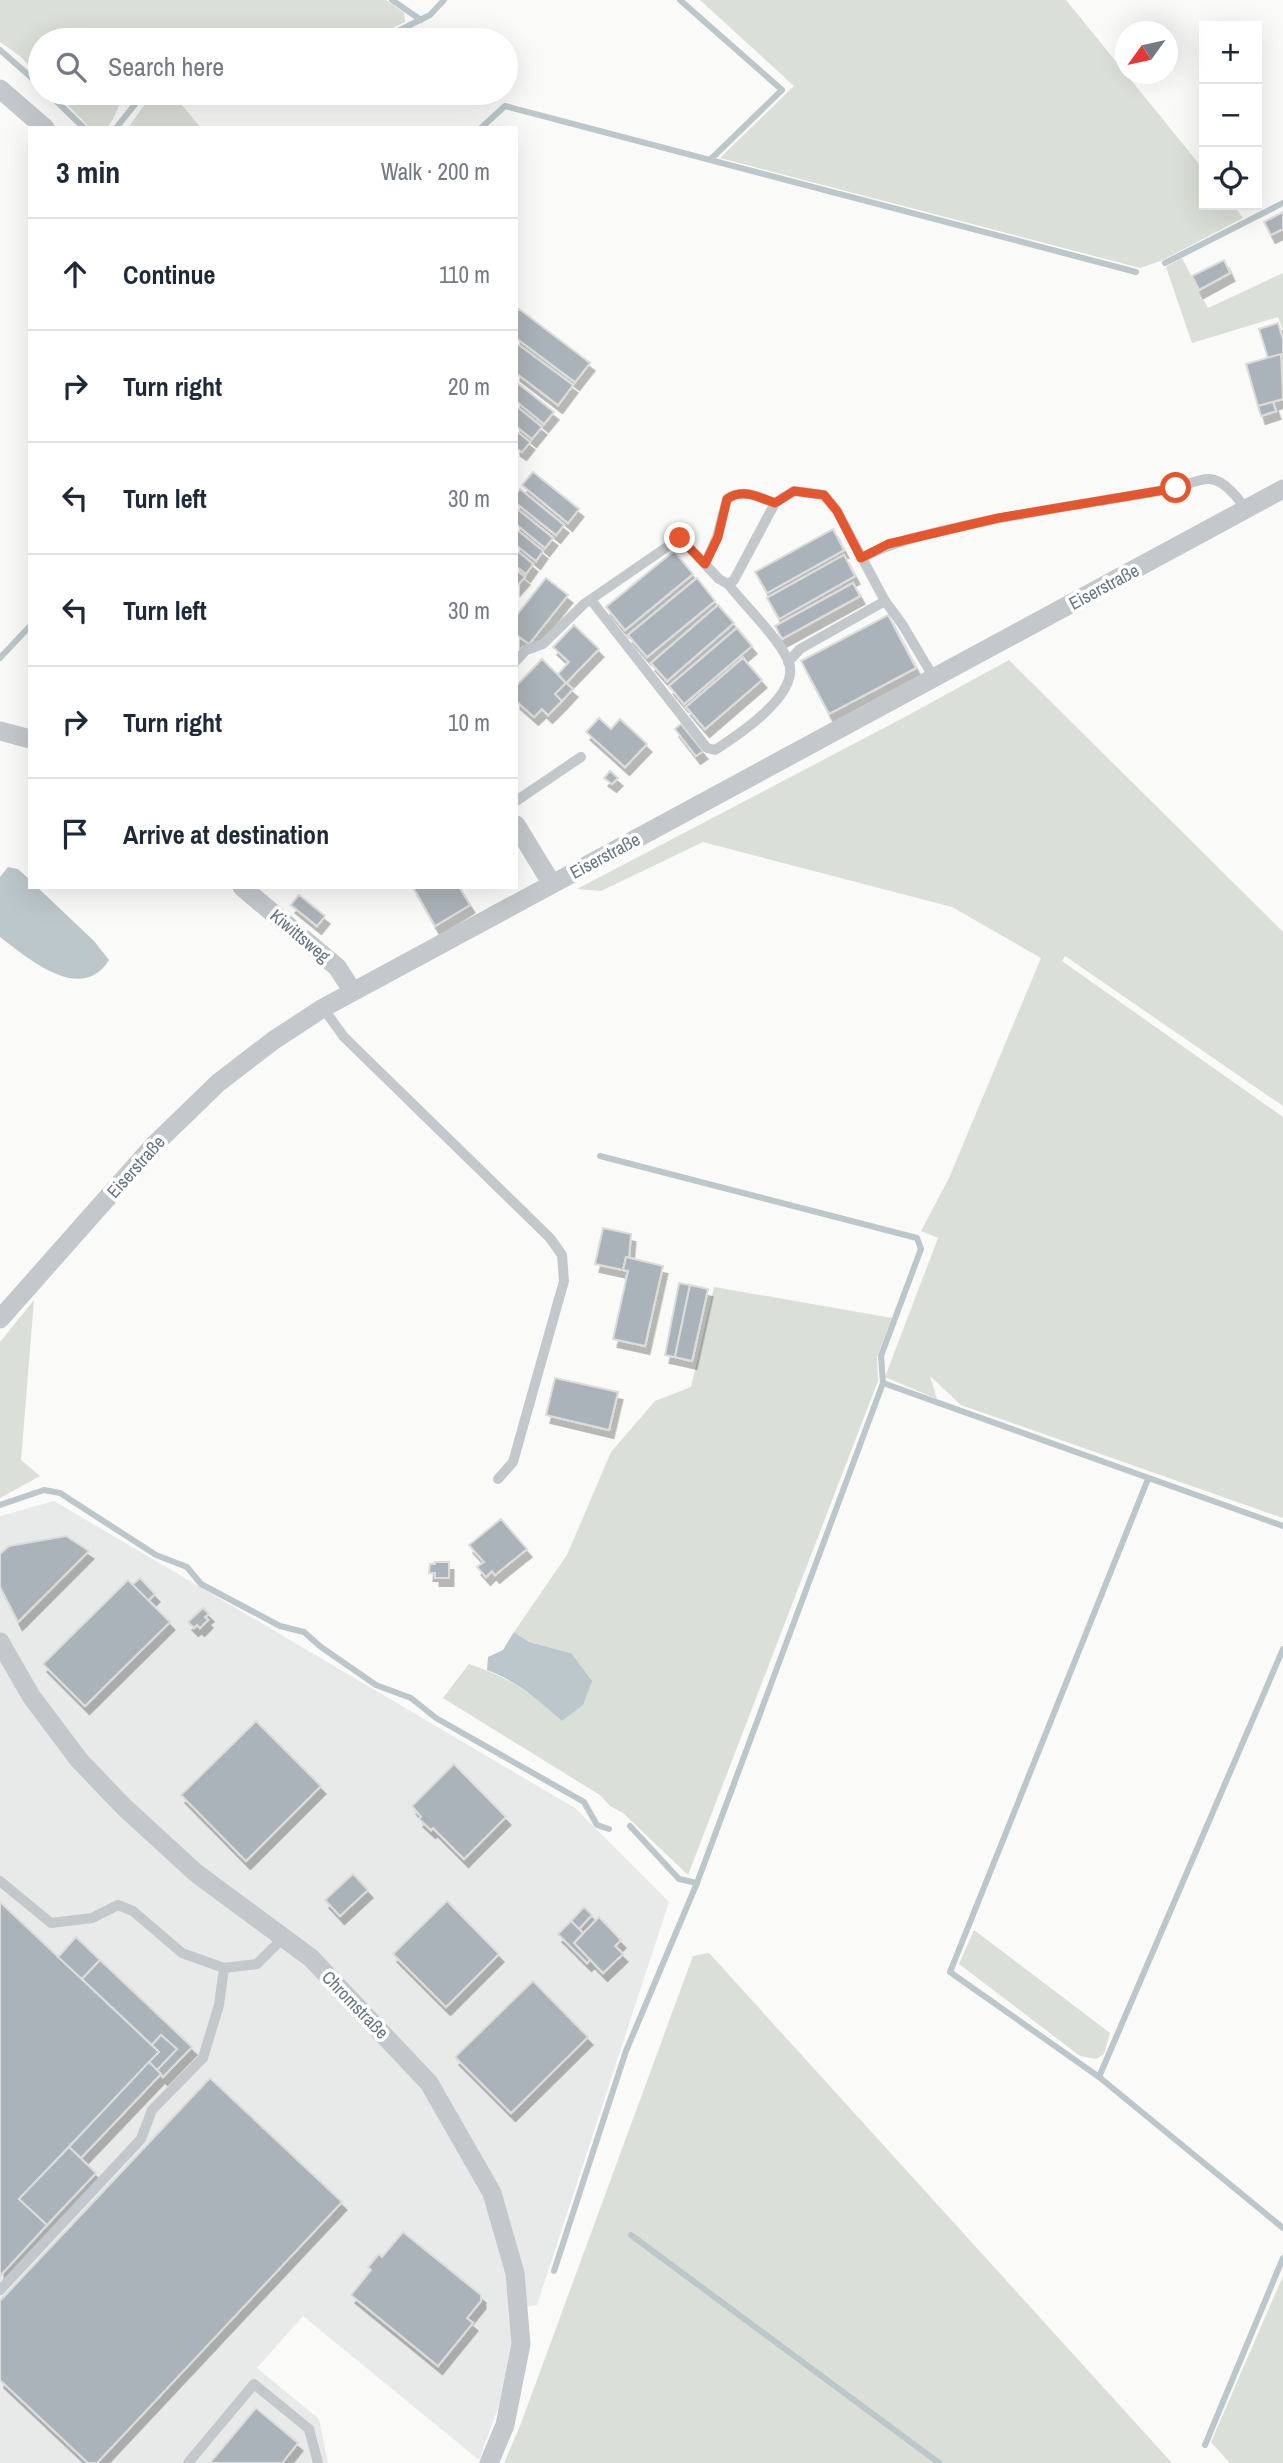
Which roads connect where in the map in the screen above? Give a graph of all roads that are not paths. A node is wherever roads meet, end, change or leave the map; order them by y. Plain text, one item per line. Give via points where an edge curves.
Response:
1 (0, 89) edge
2 (43, 126) edge
3 (1283, 489) edge
4 (775, 503) junction
5 (1245, 510) junction
6 (861, 558) junction
7 (705, 564) junction
8 (728, 584) junction
9 (591, 600) junction
10 (885, 601) junction
11 (518, 659) edge
12 (788, 662) junction
13 (934, 678) junction
14 (0, 731) edge
15 (28, 738) edge
16 (581, 757) dead end
17 (518, 800) edge
18 (518, 828) edge
19 (552, 884) junction
20 (244, 889) edge
21 (352, 990) junction
22 (323, 1008) junction
23 (0, 1319) edge
24 (498, 1479) dead end
25 (0, 1642) edge
26 (0, 1881) edge
27 (283, 1938) junction
28 (224, 1968) junction
29 (0, 2290) edge
30 (188, 2463) edge
31 (318, 2463) edge
32 (489, 2463) edge

1 - 2 street
3 - 5 street, Eiserstraße
4 - 6 lane via 794,491 824,495
4 - 7 lane via 746,492 727,499 718,537
4 - 8 lane
5 - 6 lane via 1221,481 1204,479 947,529 888,544
5 - 13 street, Eiserstraße
6 - 10 lane
7 - 8 lane
7 - 9 lane via 680,538
8 - 12 lane
9 - 11 lane via 543,644
9 - 12 lane via 707,748 715,750 775,704 787,687
10 - 12 lane via 800,649
10 - 13 lane
13 - 19 street, Eiserstraße
14 - 15 street
16 - 17 lane
18 - 19 street
19 - 21 street, Eiserstraße
20 - 21 street, Kiwittsweg via 337,967
21 - 22 street, Eiserstraße
22 - 23 street, Eiserstraße via 208,1092 154,1145
22 - 24 lane via 344,1037 550,1238 562,1255 564,1281 513,1462
25 - 27 street, Chromstraße via 31,1696 79,1760 115,1798 196,1873
26 - 28 lane via 51,1923 92,1918 118,1905 133,1911 182,1953
27 - 28 lane via 257,1964
27 - 32 street, Chromstraße via 311,1958 429,2083 492,2193 515,2273 521,2344 505,2425
28 - 29 lane via 203,2058 152,2110 141,2139
30 - 31 lane via 254,2384 309,2429

